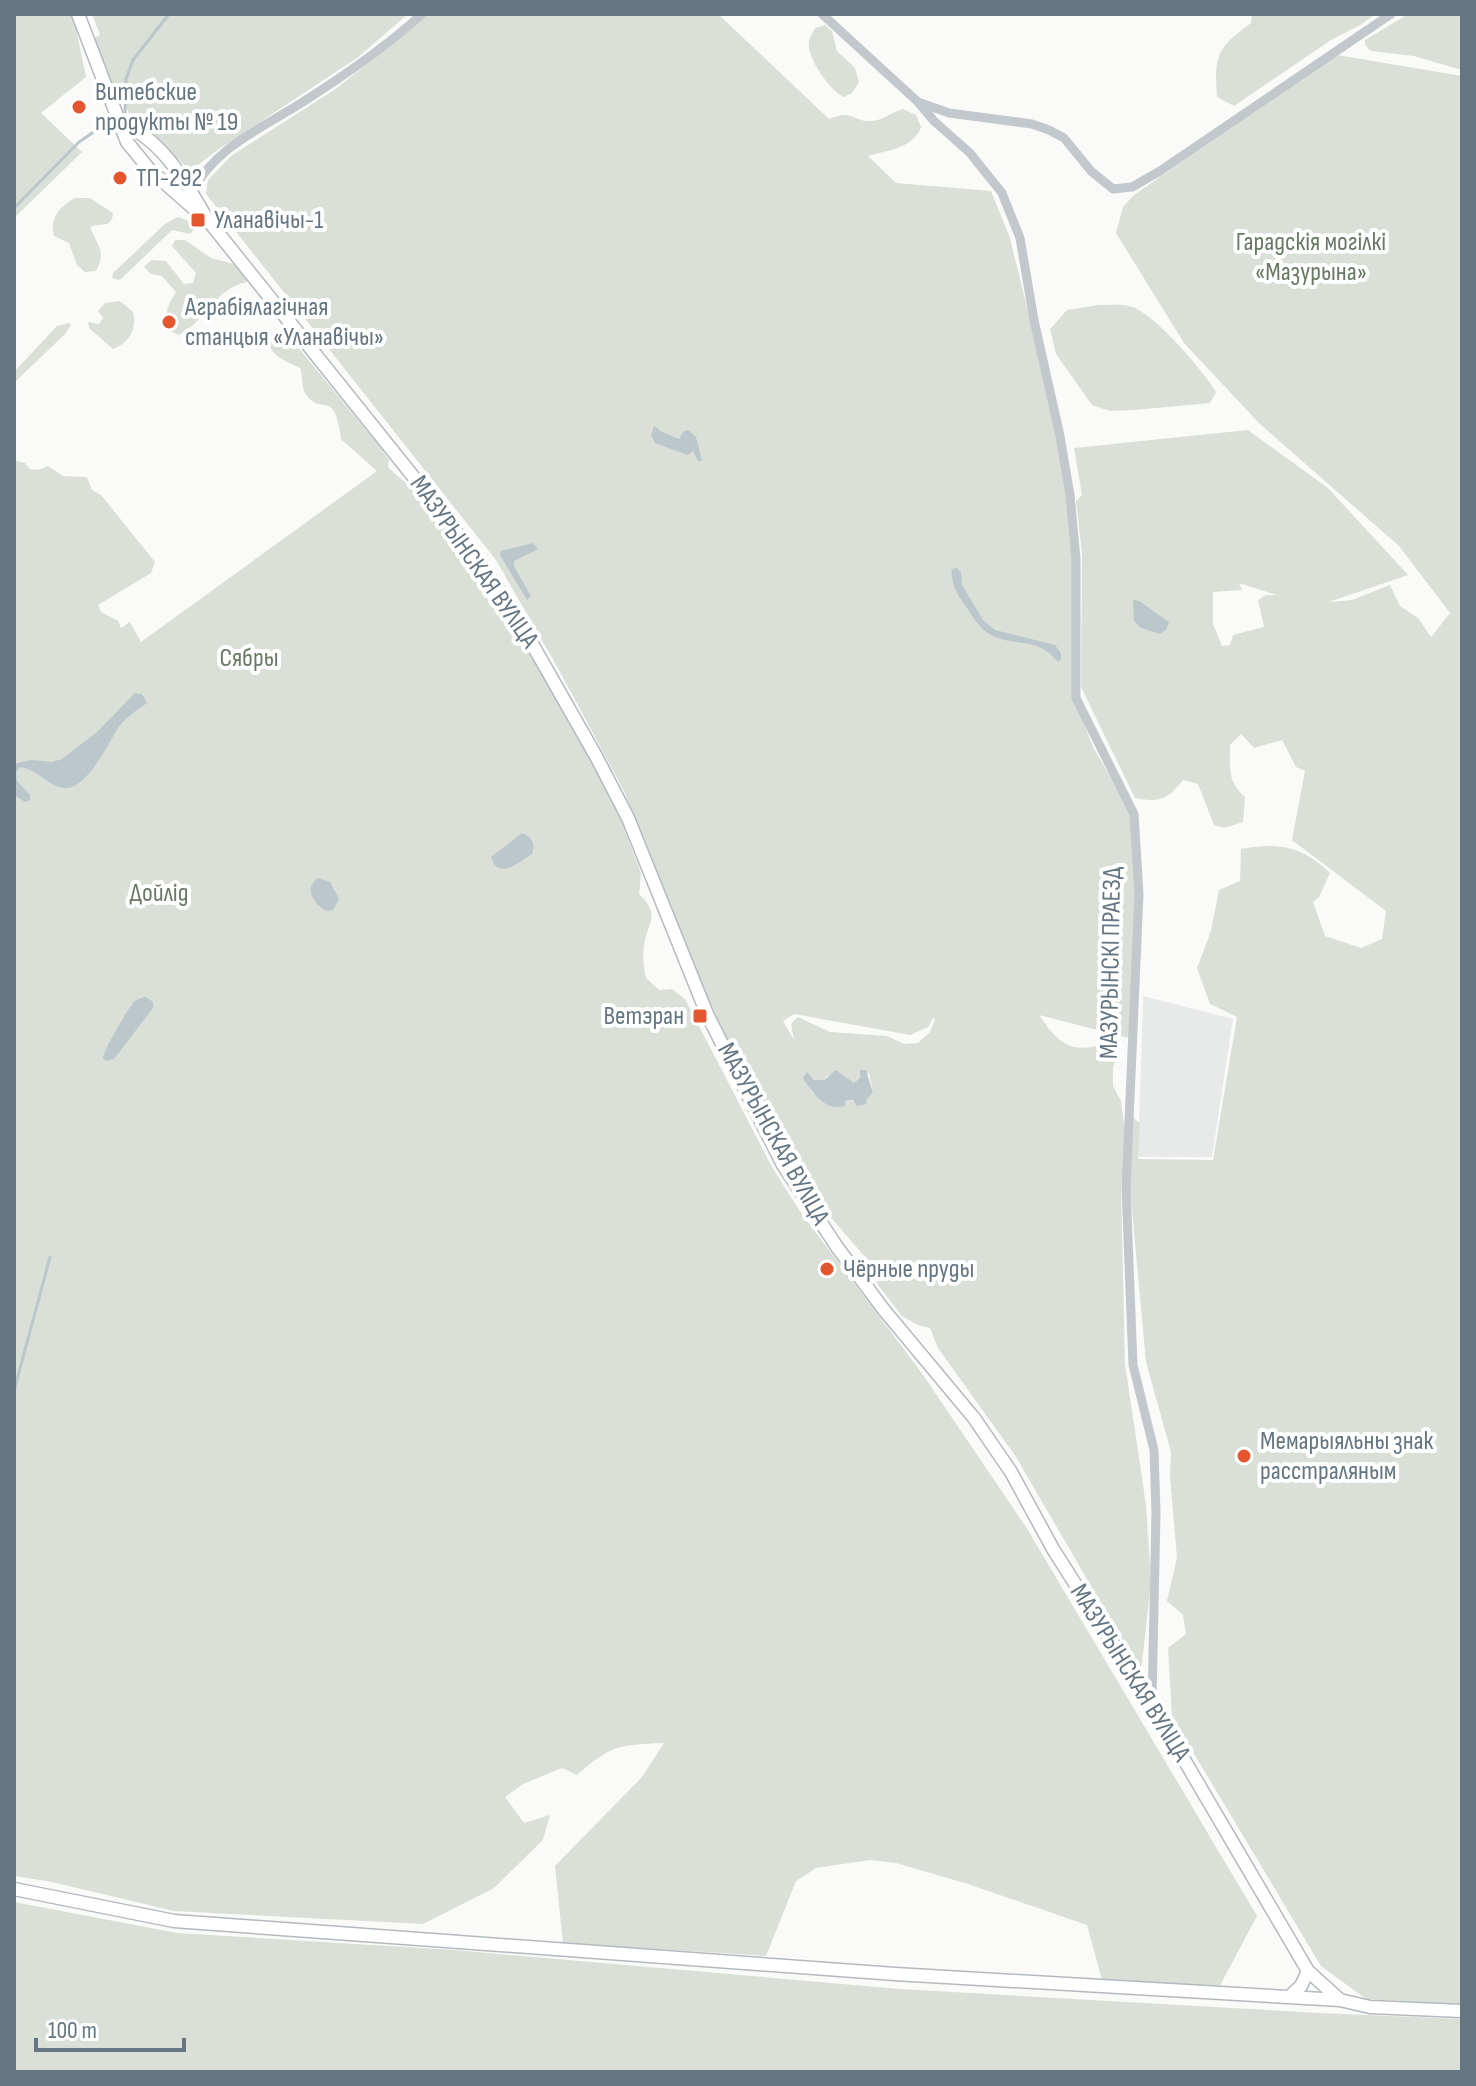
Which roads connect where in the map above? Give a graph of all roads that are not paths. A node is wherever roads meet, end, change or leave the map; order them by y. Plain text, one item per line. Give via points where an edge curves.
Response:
1 (78, 14) edge
2 (422, 14) edge
3 (822, 14) edge
4 (1391, 14) edge
5 (918, 102) junction
6 (118, 122) junction
7 (186, 194) junction
8 (1152, 1705) junction
9 (14, 1889) edge
10 (1308, 1971) junction
11 (1289, 1997) junction
12 (1340, 2000) junction
13 (1462, 2011) edge

1 - 6 street
2 - 7 street via 344,75 219,155
3 - 5 street, МАЗУРЫНСКІ ПРАЕЗД
4 - 5 street via 1132,187 1113,189 1064,138 1049,130 949,113
5 - 8 street, МАЗУРЫНСКІ ПРАЕЗД via 1002,193 1020,238 1070,495 1076,559 1076,698 1134,814 1139,894 1126,1188 1133,1365 1154,1450
6 - 7 street via 149,169
6 - 7 street via 138,129 161,151
7 - 8 street, МАЗУРЫНСКАЯ ВУЛІЦА via 510,605 628,818 707,1014 783,1165 884,1310 974,1418 1011,1472
8 - 10 street, МАЗУРЫНСКАЯ ВУЛІЦА
9 - 11 street via 174,1921
10 - 11 street
10 - 12 street, МАЗУРЫНСКАЯ ВУЛІЦА
11 - 12 street
12 - 13 street via 1370,2007

